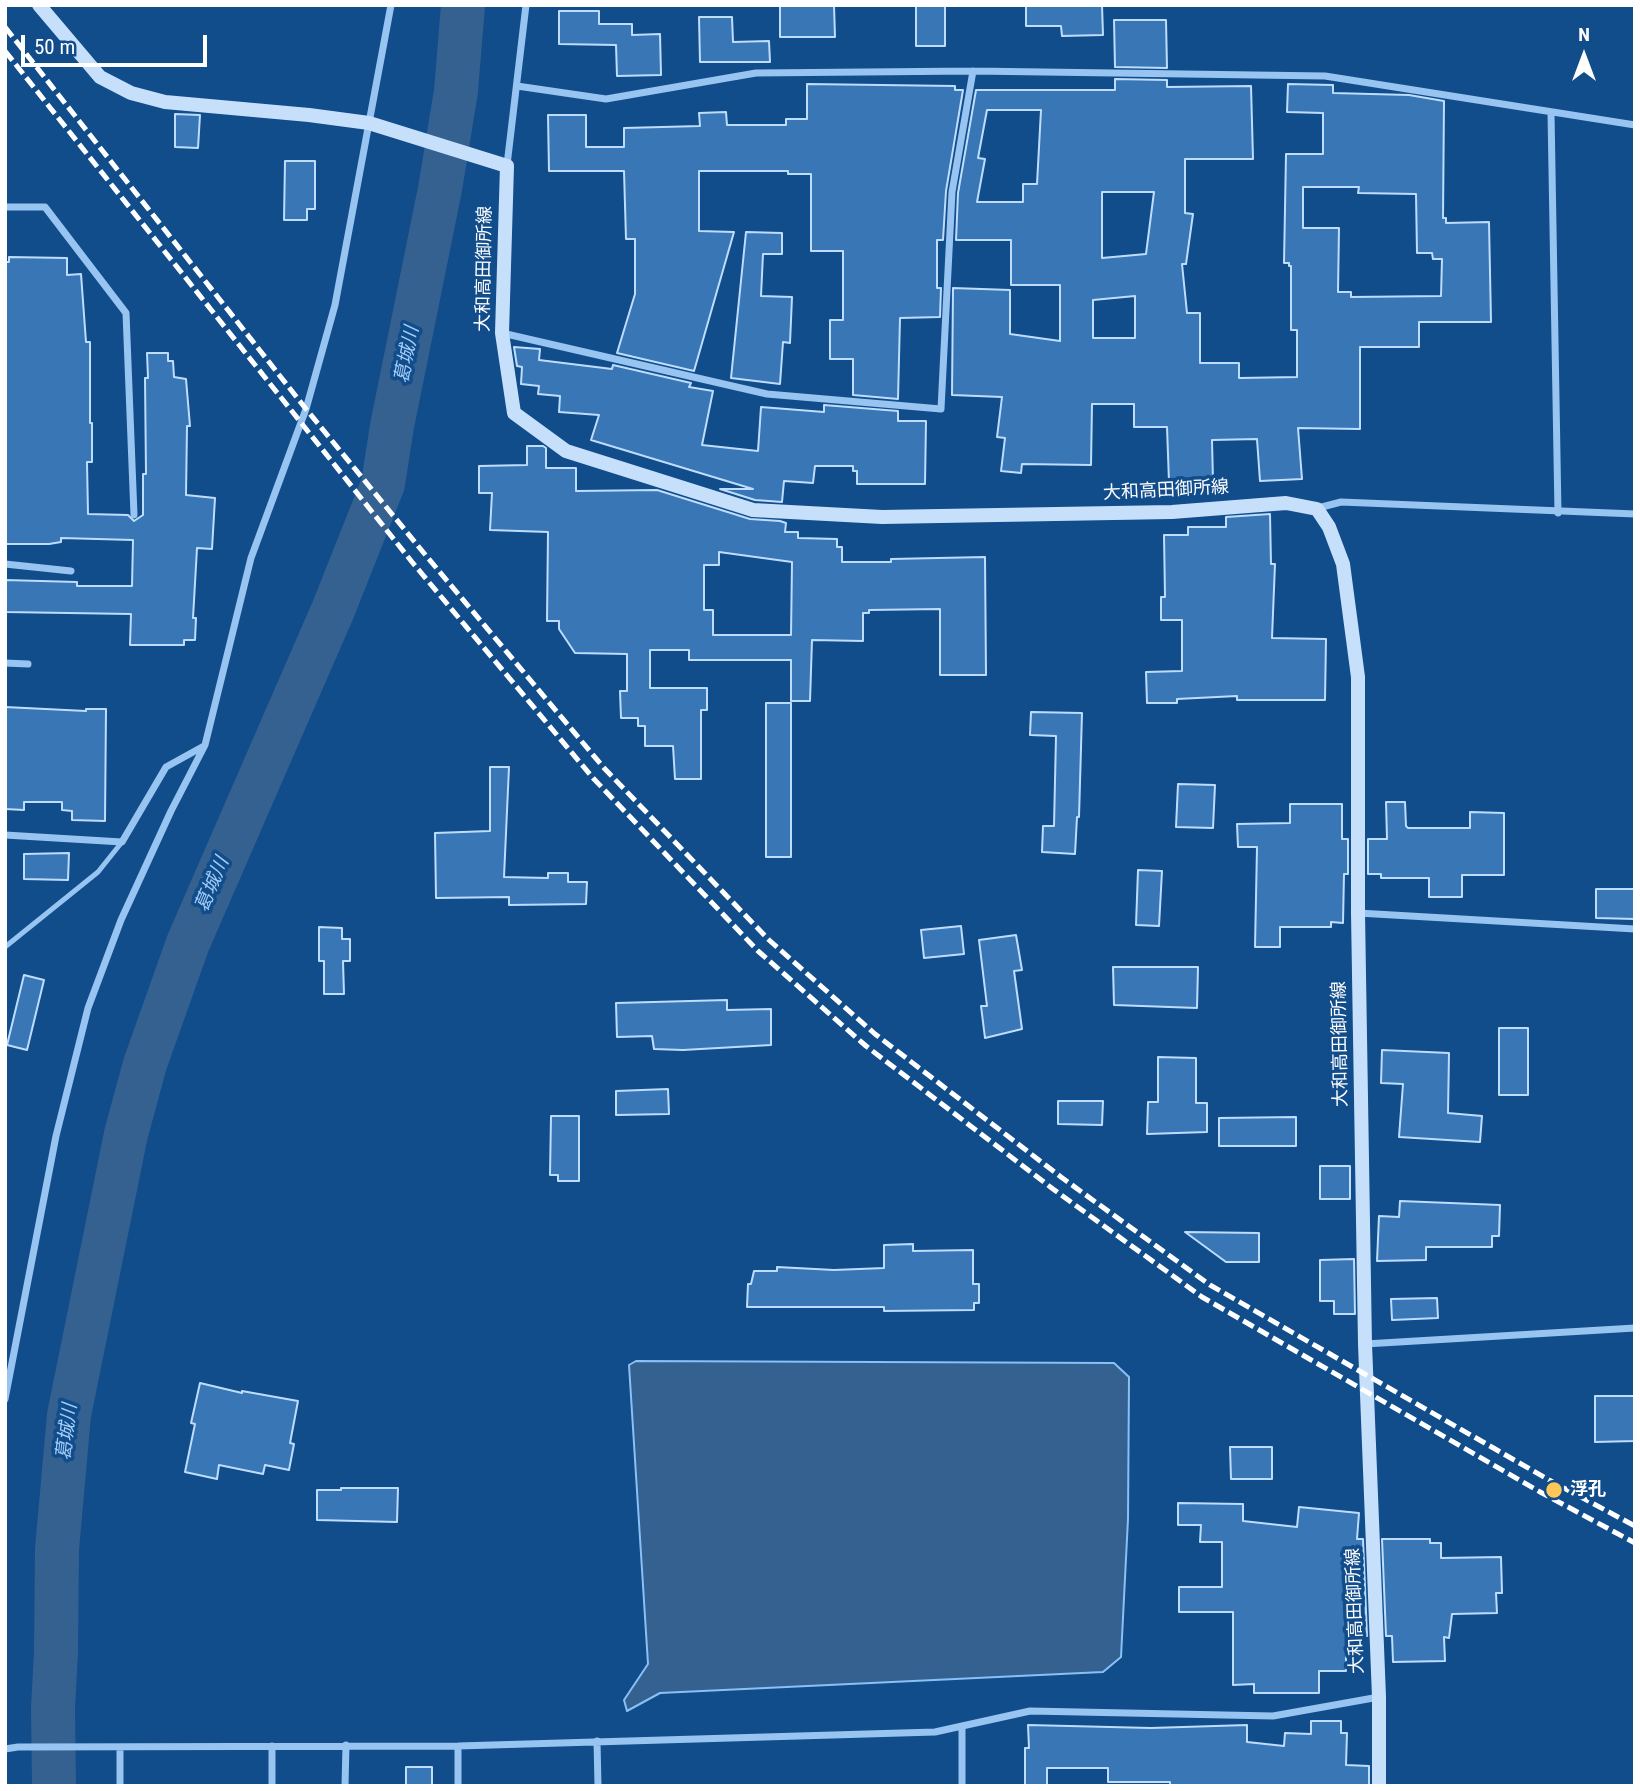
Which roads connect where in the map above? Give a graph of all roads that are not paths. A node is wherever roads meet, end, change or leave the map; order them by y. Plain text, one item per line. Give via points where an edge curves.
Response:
1 (39, 5) edge
2 (391, 5) edge
3 (526, 5) edge
4 (973, 71) junction
5 (517, 86) junction
6 (1551, 113) junction
7 (369, 123) junction
8 (1635, 125) edge
9 (507, 166) junction
10 (5, 207) edge
11 (502, 333) junction
12 (1317, 509) junction
13 (1558, 513) junction
14 (1635, 514) edge
15 (134, 515) dead end
16 (5, 564) edge
17 (71, 571) dead end
18 (5, 663) edge
19 (28, 664) dead end
20 (205, 745) junction
21 (5, 835) edge
22 (122, 842) junction
23 (1358, 913) junction
24 (1635, 929) edge
25 (5, 947) edge
26 (1635, 1328) edge
27 (1365, 1344) junction
28 (5, 1399) edge
29 (1379, 1697) junction
30 (962, 1726) junction
31 (597, 1741) junction
32 (346, 1745) junction
33 (272, 1746) junction
34 (458, 1746) junction
35 (120, 1748) junction
36 (5, 1749) edge
37 (120, 1786) edge
38 (272, 1786) edge
39 (345, 1786) edge
40 (458, 1786) edge
41 (598, 1786) edge
42 (962, 1786) edge
43 (1379, 1786) edge

1 - 7 main road via 100,77 131,93 165,102
2 - 7 street
3 - 5 street
4 - 5 street via 756,73 606,99
4 - 6 street via 1325,76
4 - 11 street via 951,192 941,409 767,394
5 - 9 street
6 - 8 street
6 - 13 street
7 - 9 main road
7 - 20 street via 335,305 306,409 251,558
9 - 11 main road, 大和高田御所線
10 - 15 street via 45,207 126,313
11 - 12 main road, 大和高田御所線 via 514,413 566,451 753,510 882,517 1172,512 1286,503
12 - 13 street via 1341,502
12 - 23 main road, 大和高田御所線 via 1343,564 1358,677
13 - 14 street
16 - 17 street
18 - 19 street
20 - 22 street via 166,767
20 - 28 street via 121,920 88,1008 56,1136
21 - 22 street
22 - 25 lane via 99,872
23 - 24 street
23 - 27 main road, 大和高田御所線
26 - 27 street
27 - 29 main road, 大和高田御所線
29 - 30 street via 1273,1716 1030,1711
29 - 43 main road, 大和高田御所線
30 - 31 street via 934,1732
30 - 42 street
31 - 34 street
31 - 41 street
32 - 33 street
32 - 34 street
32 - 39 street
33 - 35 street
33 - 38 street
34 - 40 street
35 - 36 street
35 - 37 street

